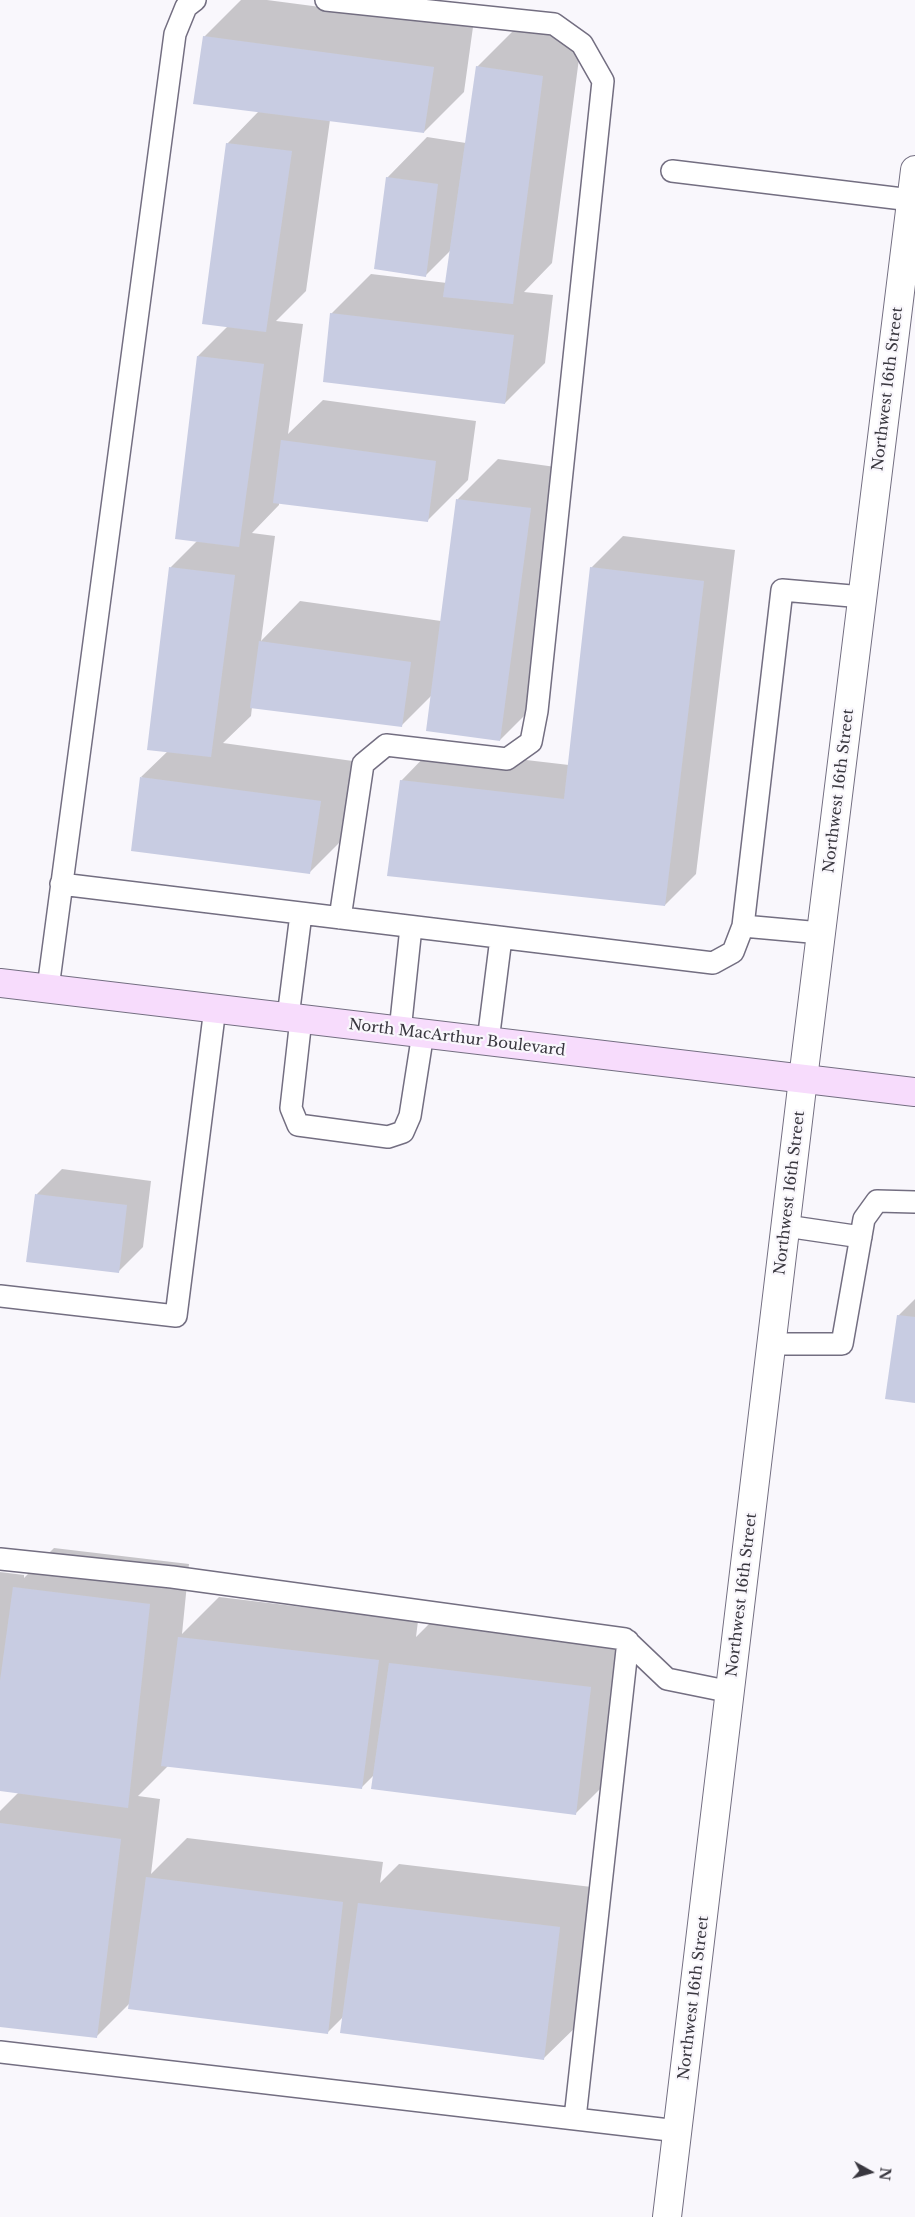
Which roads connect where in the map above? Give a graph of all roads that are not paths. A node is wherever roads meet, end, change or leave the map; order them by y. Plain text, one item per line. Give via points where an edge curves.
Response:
1 (195, 0) edge
2 (326, 0) edge
3 (915, 170) edge
4 (672, 171) dead end
5 (911, 200) junction
6 (862, 597) junction
7 (61, 884) junction
8 (301, 914) junction
9 (340, 918) junction
10 (743, 926) junction
11 (411, 927) junction
12 (821, 933) junction
13 (500, 938) junction
14 (0, 983) edge
15 (48, 988) junction
16 (214, 1008) junction
17 (295, 1018) junction
18 (411, 1032) junction
19 (488, 1041) junction
20 (803, 1079) junction
21 (915, 1092) edge
22 (915, 1202) edge
23 (786, 1226) junction
24 (861, 1237) junction
25 (0, 1296) edge
26 (772, 1344) junction
27 (0, 1559) edge
28 (628, 1641) junction
29 (730, 1692) junction
30 (0, 2052) edge
31 (575, 2118) junction
32 (678, 2131) junction
33 (667, 2217) edge

1 - 7 lane via 186,7 175,34
2 - 9 lane via 554,24 582,44 603,81 538,711 531,742 508,759 386,745 363,764
3 - 5 street, Northwest 16th Street
4 - 5 lane
5 - 6 street, Northwest 16th Street
6 - 10 lane via 782,590
6 - 12 street, Northwest 16th Street
7 - 8 lane
7 - 15 lane
8 - 9 lane
8 - 17 lane
9 - 11 lane
10 - 12 lane
10 - 13 lane via 733,952 713,963
11 - 13 lane
11 - 18 lane
12 - 20 street, Northwest 16th Street
13 - 19 lane
14 - 15 main road, North MacArthur Boulevard
15 - 16 main road, North MacArthur Boulevard
16 - 17 main road, North MacArthur Boulevard
16 - 25 lane via 176,1316
17 - 18 main road, North MacArthur Boulevard
17 - 18 lane via 291,1108 298,1125 378,1136 388,1137 403,1132 410,1116
18 - 19 main road, North MacArthur Boulevard
19 - 20 main road, North MacArthur Boulevard
20 - 21 main road, North MacArthur Boulevard
20 - 23 street, Northwest 16th Street
22 - 24 lane via 877,1201 864,1220
23 - 24 lane
23 - 26 street, Northwest 16th Street
24 - 26 lane via 842,1344
26 - 29 street, Northwest 16th Street
27 - 28 lane via 182,1579
28 - 29 lane via 667,1678
28 - 31 lane
29 - 32 street, Northwest 16th Street
30 - 31 lane
31 - 32 lane
32 - 33 street, Northwest 16th Street

